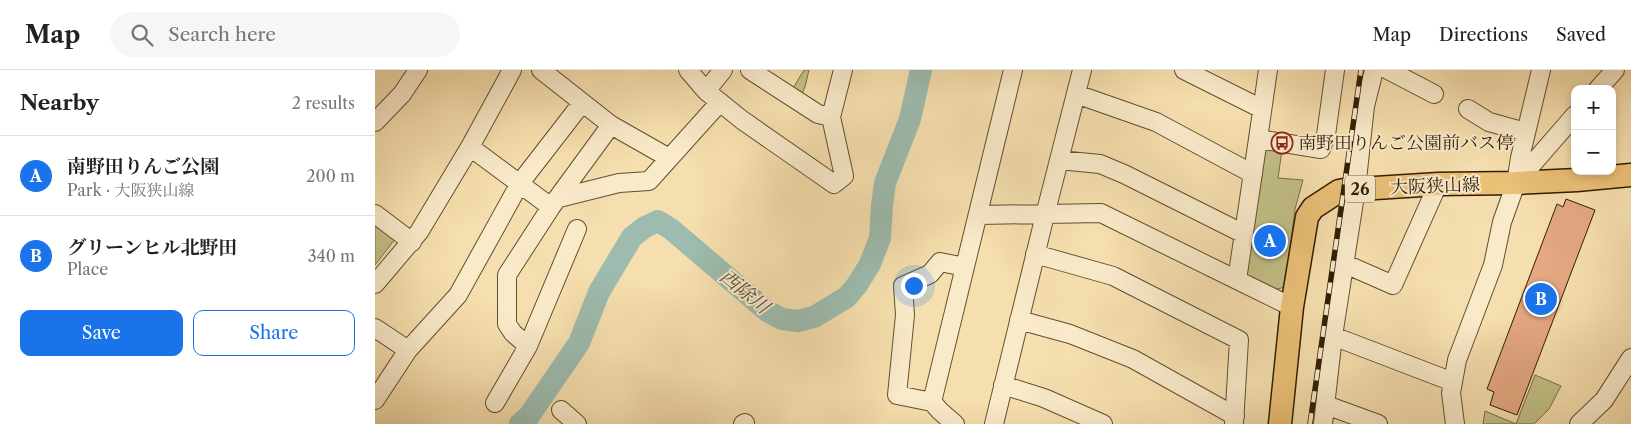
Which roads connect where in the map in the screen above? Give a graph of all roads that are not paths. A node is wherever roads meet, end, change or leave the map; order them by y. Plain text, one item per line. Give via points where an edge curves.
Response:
1 (417, 70) edge
2 (512, 70) edge
3 (541, 70) edge
4 (688, 70) edge
5 (723, 70) edge
6 (750, 70) edge
7 (843, 70) edge
8 (1013, 70) edge
9 (1082, 70) edge
10 (1184, 70) edge
11 (1268, 70) edge
12 (1335, 70) edge
13 (1374, 70) edge
14 (1388, 70) edge
15 (1541, 70) edge
16 (1615, 70) edge
17 (1602, 85) edge
18 (706, 91) junction
19 (1076, 94) junction
20 (1434, 94) dead end
21 (720, 102) junction
22 (582, 103) junction
23 (1262, 109) junction
24 (1468, 109) dead end
25 (831, 117) junction
26 (1571, 120) edge
27 (375, 122) edge
28 (611, 125) junction
29 (1526, 132) junction
30 (1258, 139) junction
31 (470, 147) junction
32 (669, 158) junction
33 (1059, 160) junction
34 (1253, 174) junction
35 (1631, 175) edge
36 (1516, 183) junction
37 (520, 184) junction
38 (1438, 184) junction
39 (1356, 189) junction
40 (555, 203) junction
41 (375, 214) edge
42 (978, 215) junction
43 (1045, 215) junction
44 (577, 230) dead end
45 (1244, 234) junction
46 (412, 242) junction
47 (1035, 254) junction
48 (1343, 263) junction
49 (965, 267) junction
50 (1237, 280) junction
51 (375, 284) edge
52 (1292, 307) junction
53 (1019, 320) junction
54 (375, 328) edge
55 (1333, 336) junction
56 (528, 346) junction
57 (408, 350) junction
58 (1631, 358) edge
59 (1453, 382) junction
60 (1003, 385) junction
61 (375, 400) edge
62 (495, 403) dead end
63 (1326, 405) junction
64 (561, 410) dead end
65 (934, 412) edge
66 (1235, 420) edge
67 (577, 424) edge
68 (955, 424) edge
69 (994, 424) edge
70 (1103, 424) edge
71 (1280, 424) edge
72 (1323, 424) edge
73 (1378, 424) edge
74 (1455, 424) edge
75 (1579, 424) edge

1 - 27 street via 402,94
2 - 31 street
3 - 22 street
4 - 18 street
5 - 18 street
6 - 25 street via 818,114
7 - 25 street
8 - 42 street
9 - 19 street
10 - 23 street
11 - 23 street
12 - 30 street via 1321,148
13 - 39 street via 1365,106
14 - 20 street
15 - 29 street
16 - 17 street
18 - 21 street
19 - 33 street
19 - 34 street via 1156,122
21 - 25 street via 835,184 844,176
21 - 32 street
22 - 28 street
22 - 37 street
23 - 30 street
24 - 29 street via 1489,122
26 - 36 street
28 - 32 street
28 - 40 street
29 - 36 street
30 - 34 street
31 - 37 street
31 - 46 street
32 - 40 street via 649,180 619,183
33 - 43 street
33 - 45 street via 1100,164
34 - 45 street
35 - 36 main road, 大阪狭山線 / 26
36 - 38 main road, 大阪狭山線 / 26
36 - 59 street via 1502,222 1493,265 1457,360
37 - 40 street
37 - 57 street via 458,295
38 - 39 main road, 大阪狭山線 / 26
38 - 48 street via 1393,285
39 - 48 street
39 - 52 main road, 大阪狭山線 / 26 via 1339,192 1313,208 1307,217
40 - 56 street via 507,275 507,324
41 - 46 street
42 - 43 street
42 - 49 street
43 - 47 street
43 - 50 street via 1101,213
44 - 56 street
45 - 50 street
46 - 51 street
47 - 53 street
47 - 66 street via 1113,276 1239,340
48 - 55 street
49 - 65 street
49 - 65 street via 940,262 930,274 903,286 905,315 897,394
50 - 52 street
52 - 71 main road, 大阪狭山線 / 26
53 - 60 street
53 - 66 street via 1070,334 1133,359
54 - 57 street
55 - 59 street
55 - 63 street
56 - 62 street
57 - 61 street
58 - 75 street via 1605,400
59 - 74 street via 1451,393
60 - 69 street
60 - 70 street via 1044,398
63 - 72 street
63 - 73 street
64 - 67 street
65 - 68 street

